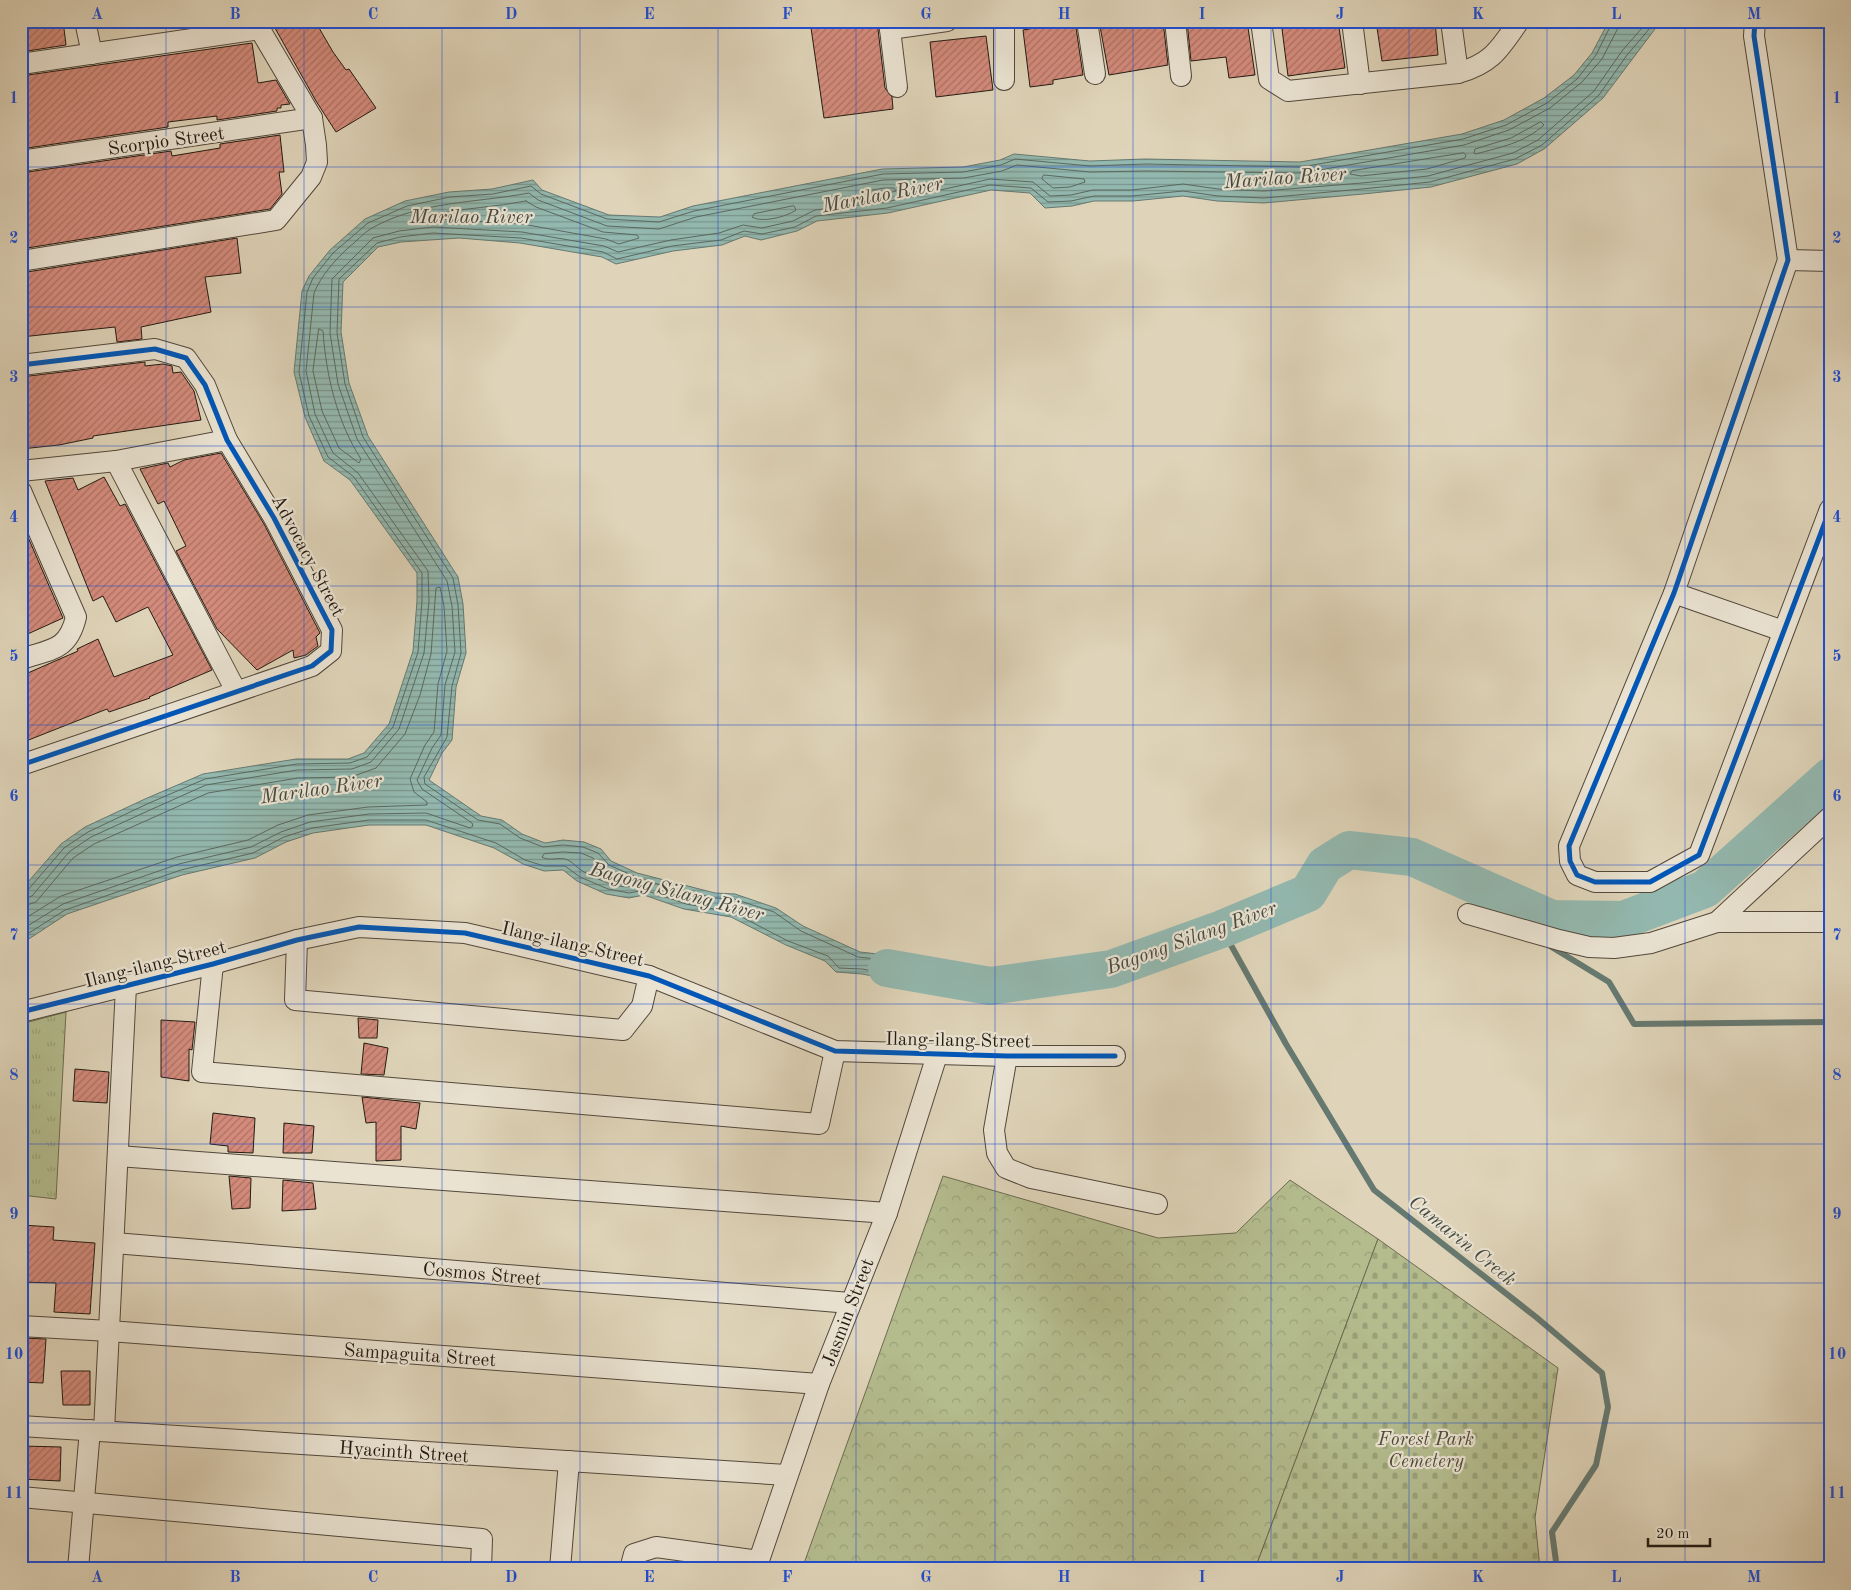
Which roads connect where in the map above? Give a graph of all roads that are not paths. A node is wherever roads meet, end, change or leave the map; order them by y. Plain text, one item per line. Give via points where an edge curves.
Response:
1 (85, 21) edge
2 (946, 21) edge
3 (1004, 21) edge
4 (1087, 21) edge
5 (1175, 21) edge
6 (1261, 21) edge
7 (1352, 21) edge
8 (1451, 21) edge
9 (1519, 21) edge
10 (1754, 21) edge
11 (258, 25) edge
12 (890, 25) edge
13 (92, 54) junction
14 (21, 64) edge
15 (1458, 73) junction
16 (1095, 74) dead end
17 (1181, 76) dead end
18 (1004, 80) dead end
19 (1360, 84) junction
20 (897, 87) dead end
21 (312, 118) junction
22 (21, 161) edge
23 (1788, 260) junction
24 (21, 261) edge
25 (1830, 261) edge
26 (21, 365) edge
27 (227, 440) junction
28 (116, 461) junction
29 (21, 471) edge
30 (21, 491) edge
31 (1830, 509) edge
32 (1674, 593) junction
33 (1783, 631) junction
34 (21, 659) edge
35 (236, 691) junction
36 (21, 765) edge
37 (1830, 817) edge
38 (1468, 914) dead end
39 (1717, 922) junction
40 (1830, 922) edge
41 (297, 940) junction
42 (213, 964) junction
43 (649, 976) junction
44 (126, 986) junction
45 (21, 1012) edge
46 (835, 1051) junction
47 (938, 1055) junction
48 (1007, 1056) junction
49 (1114, 1056) dead end
50 (118, 1156) junction
51 (1157, 1204) dead end
52 (887, 1213) junction
53 (114, 1243) junction
54 (850, 1302) junction
55 (21, 1326) edge
56 (110, 1331) junction
57 (819, 1384) junction
58 (21, 1426) edge
59 (97, 1431) junction
60 (569, 1461) junction
61 (787, 1476) junction
62 (21, 1497) edge
63 (84, 1503) junction
64 (757, 1565) edge
65 (78, 1569) edge
66 (481, 1569) edge
67 (560, 1569) edge
68 (630, 1569) edge

1 - 13 street
2 - 12 street
3 - 18 street
4 - 16 street
5 - 17 street
6 - 19 street via 1269,79 1288,91
7 - 19 street
8 - 15 street
9 - 15 street via 1500,49 1480,67
10 - 23 street
11 - 13 street
11 - 21 street
12 - 20 street
13 - 14 street
15 - 19 street
21 - 22 street, Scorpio Street
21 - 24 street via 317,162 311,177 276,220
23 - 25 street
23 - 32 street
26 - 27 street, Advocacy Street via 155,349 186,358 205,385
27 - 28 street
27 - 35 street, Advocacy Street via 274,518 332,630 331,651 312,666
28 - 29 street
28 - 35 street
30 - 34 street via 76,617 72,635 60,646
31 - 33 street
32 - 33 street
32 - 33 street via 1570,846 1570,861 1577,876 1595,882 1650,882 1699,855
35 - 36 street, Advocacy Street
37 - 39 street
38 - 39 street via 1589,947 1614,948 1651,944
39 - 40 street
41 - 42 street, Ilang-ilang Street
41 - 43 street, Ilang-ilang Street via 360,927 465,933
41 - 43 street via 295,1000 623,1030 642,1006
42 - 44 street, Ilang-ilang Street
42 - 46 street via 202,1072 819,1124
43 - 46 street, Ilang-ilang Street
44 - 45 street, Ilang-ilang Street
44 - 50 street
46 - 47 street, Ilang-ilang Street
47 - 48 street, Ilang-ilang Street
47 - 52 street, Jasmin Street
48 - 49 street, Ilang-ilang Street
48 - 51 street via 994,1130 996,1153 1006,1168 1031,1178
50 - 52 street
50 - 53 street
52 - 54 street, Jasmin Street
53 - 54 street, Cosmos Street
53 - 56 street
54 - 57 street, Jasmin Street
55 - 56 street, Sampaguita Street
56 - 57 street, Sampaguita Street
56 - 59 street
57 - 61 street, Jasmin Street
58 - 59 street, Hyacinth Street
59 - 60 street, Hyacinth Street
59 - 63 street
60 - 61 street, Hyacinth Street
60 - 67 street
61 - 64 street, Jasmin Street
62 - 63 street
63 - 65 street
63 - 66 street via 482,1539
64 - 68 street via 656,1547 634,1554

